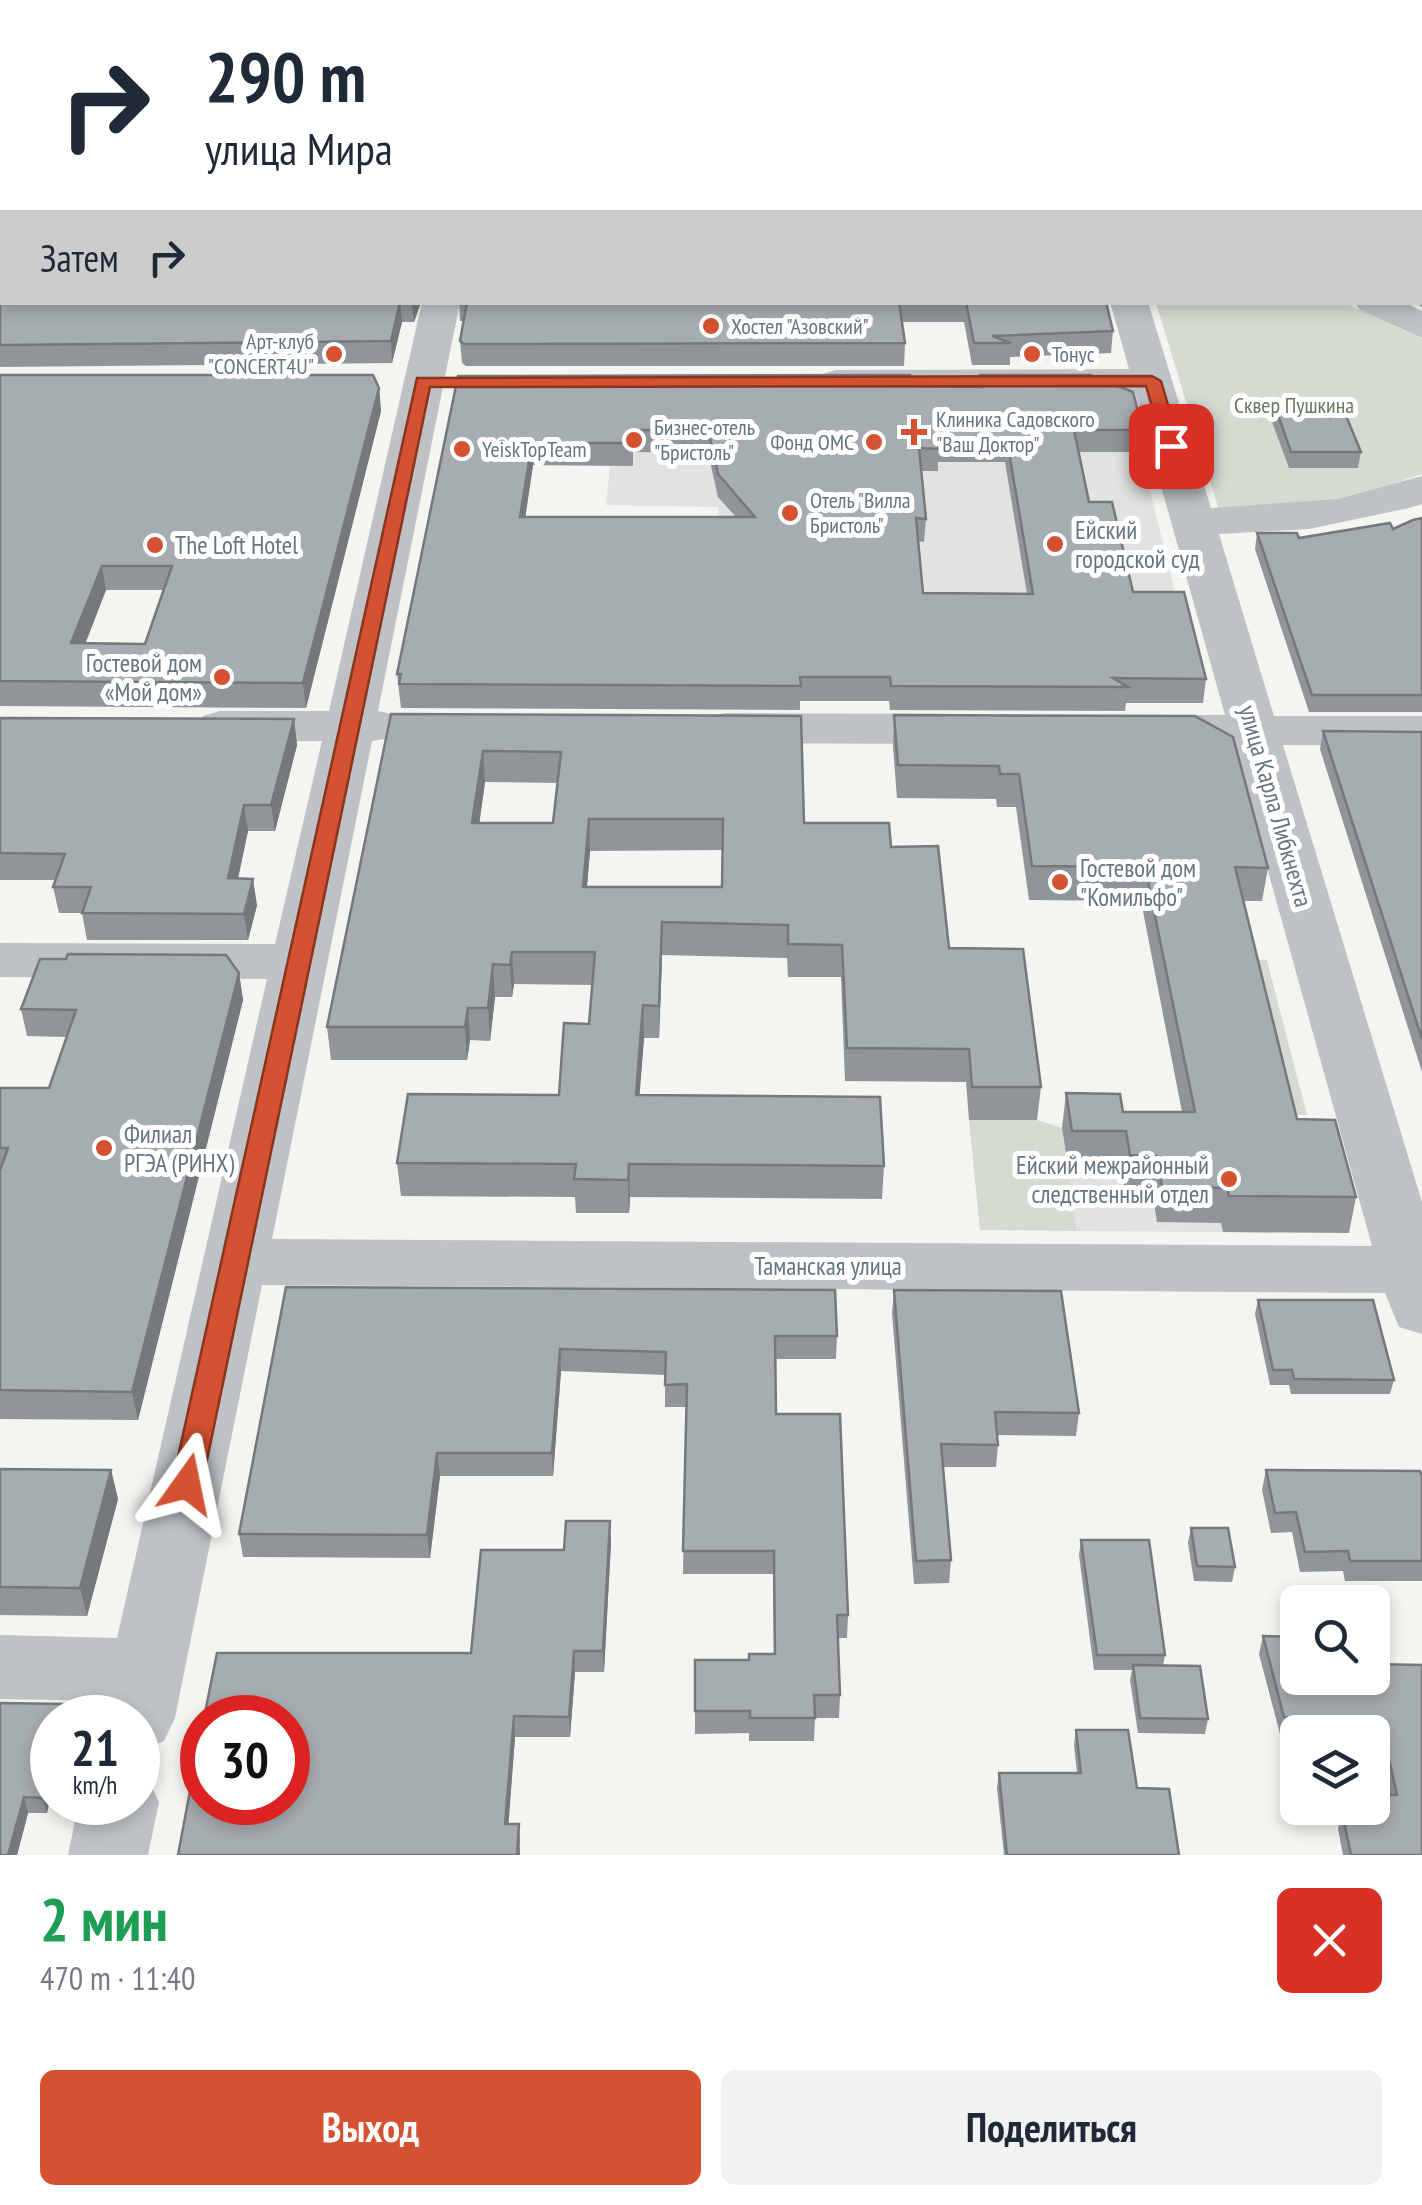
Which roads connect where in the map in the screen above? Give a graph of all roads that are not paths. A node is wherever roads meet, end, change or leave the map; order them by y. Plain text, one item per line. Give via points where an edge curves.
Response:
1 (439, 305) edge
2 (1131, 305) edge
3 (1379, 305) edge
4 (1422, 326) edge
5 (1152, 381) junction
6 (805, 382) edge
7 (1422, 489) edge
8 (1193, 522) junction
9 (179, 726) edge
10 (350, 726) junction
11 (438, 726) edge
12 (674, 728) edge
13 (1008, 730) edge
14 (1107, 730) edge
15 (1254, 731) junction
16 (1422, 732) edge
17 (0, 960) edge
18 (299, 962) junction
19 (234, 1262) junction
20 (1418, 1284) edge
21 (0, 1667) edge
22 (142, 1694) edge
23 (114, 1825) edge
24 (108, 1855) edge

1 - 10 street
2 - 5 street, улица Карла Либкнехта
3 - 4 street
5 - 6 street
5 - 8 street, улица Карла Либкнехта
7 - 8 street via 1319,517
8 - 15 street, улица Карла Либкнехта
9 - 10 street
10 - 11 street
10 - 18 street
12 - 13 street
14 - 15 street
15 - 16 street
15 - 20 street, улица Карла Либкнехта
17 - 18 street
18 - 19 street
19 - 20 street, Таманская улица
19 - 22 street
21 - 22 street
23 - 24 street

